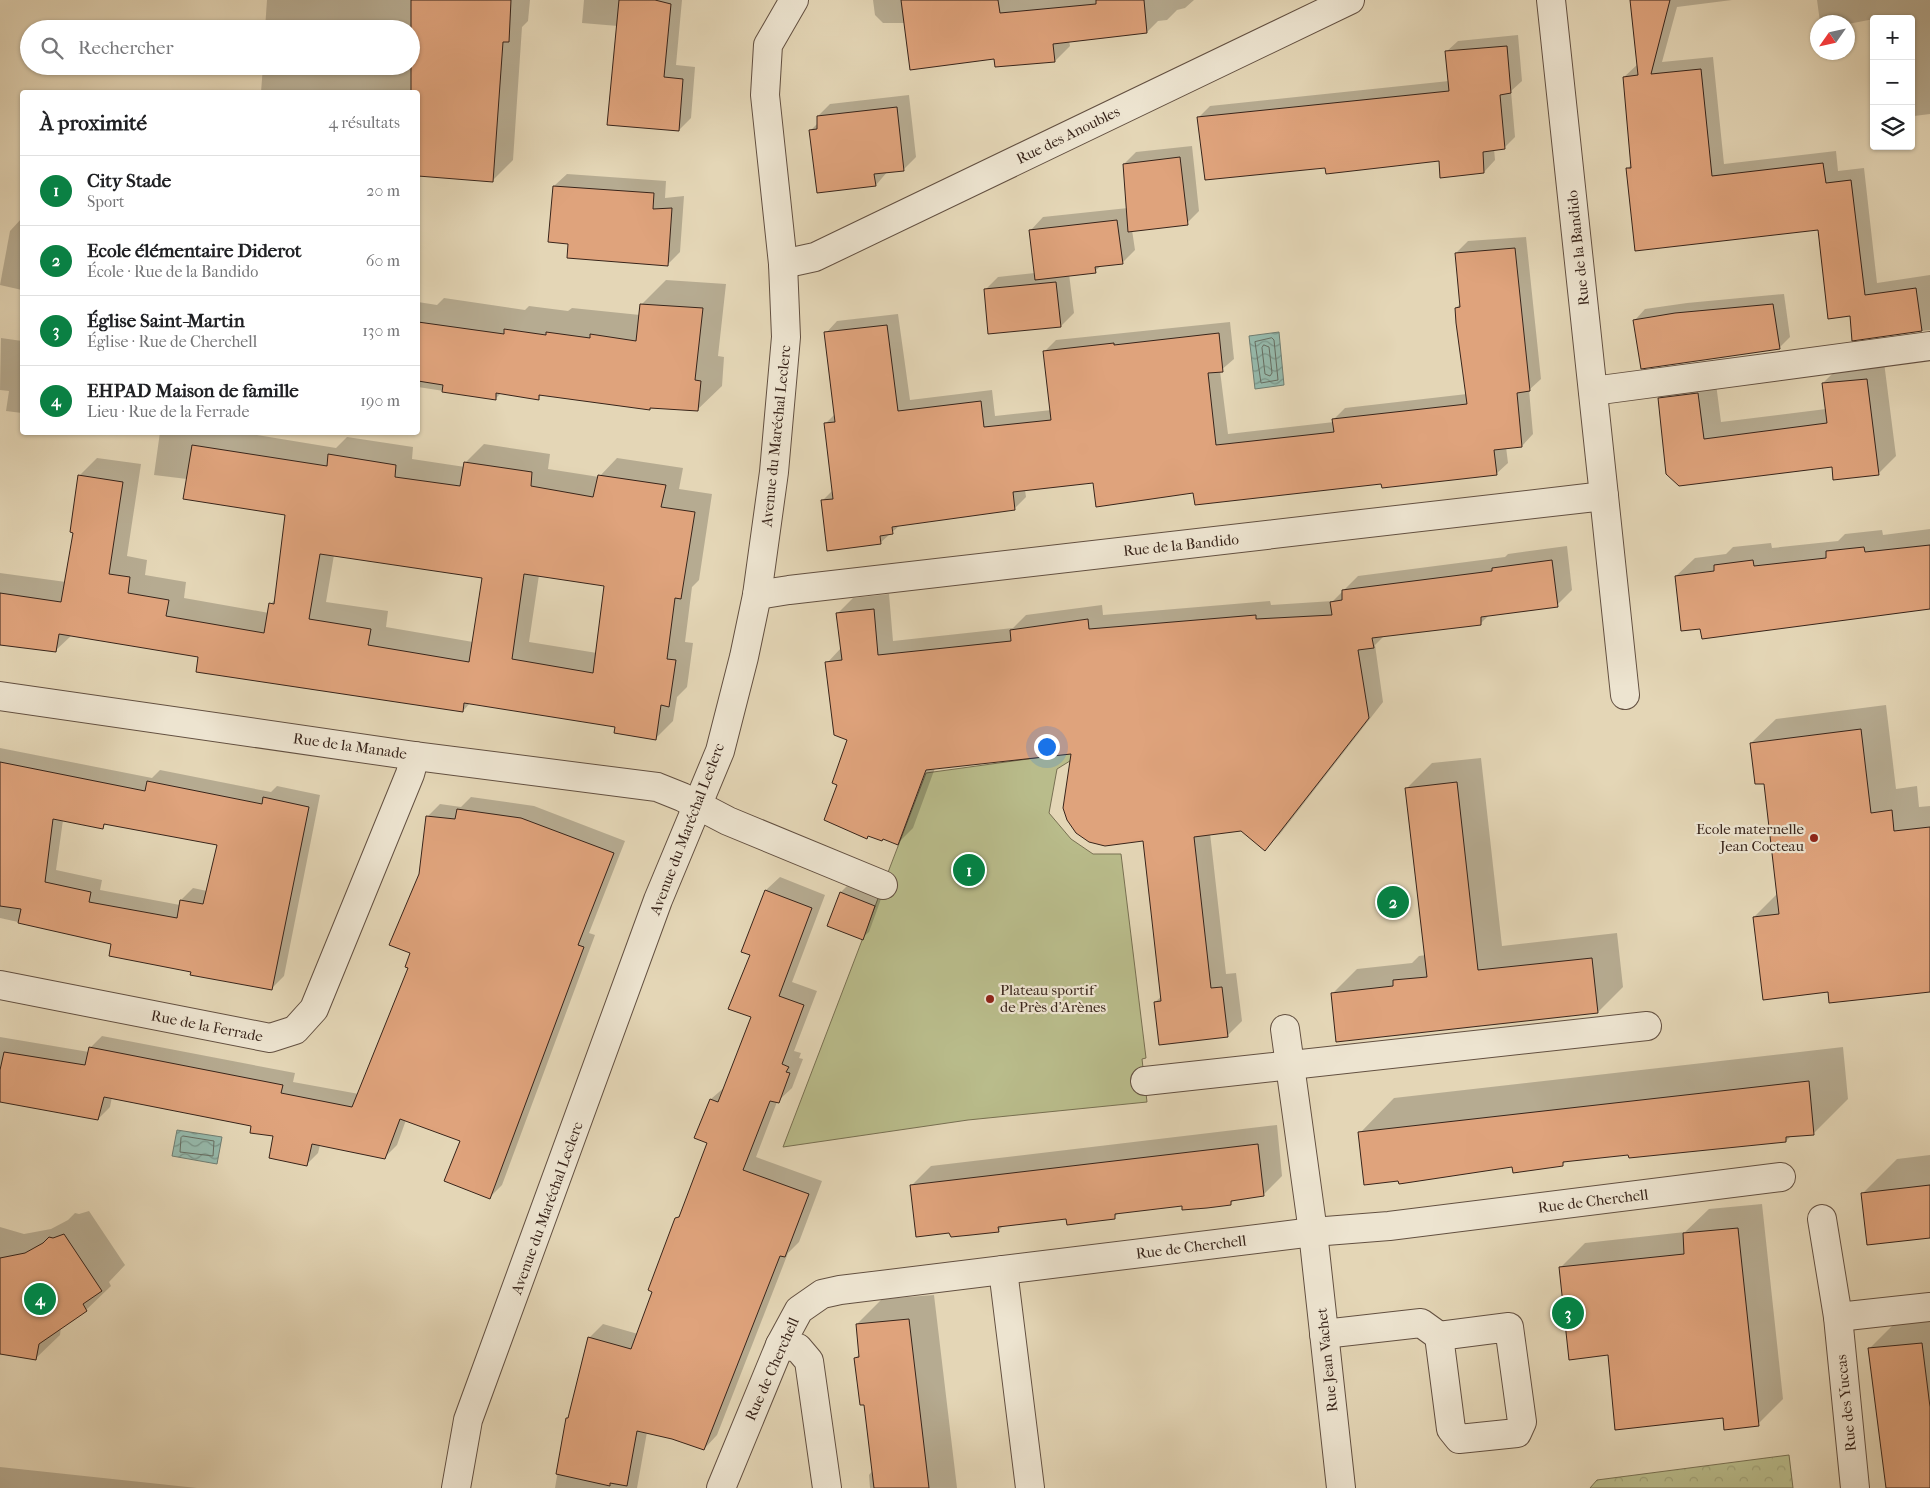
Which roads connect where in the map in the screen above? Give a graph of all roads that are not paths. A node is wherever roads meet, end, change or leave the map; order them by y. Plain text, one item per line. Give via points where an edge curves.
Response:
1 (794, 0) edge
2 (1350, 0) edge
3 (1551, 0) edge
4 (783, 264) junction
5 (1930, 346) edge
6 (1593, 391) junction
7 (1604, 496) junction
8 (757, 595) junction
9 (1625, 695) dead end
10 (0, 696) edge
11 (415, 756) junction
12 (696, 806) junction
13 (883, 885) dead end
14 (0, 985) edge
15 (1647, 1026) dead end
16 (1285, 1029) dead end
17 (1291, 1066) junction
18 (1145, 1081) dead end
19 (1781, 1178) dead end
20 (1822, 1219) dead end
21 (1313, 1232) junction
22 (1003, 1270) junction
23 (1930, 1307) edge
24 (1838, 1317) junction
25 (1324, 1334) junction
26 (1438, 1336) dead end
27 (780, 1345) junction
28 (456, 1488) edge
29 (722, 1488) edge
30 (827, 1488) edge
31 (1030, 1488) edge
32 (1341, 1488) edge
33 (1854, 1488) edge

1 - 4 street, Avenue du Maréchal Leclerc via 768,45 765,95
2 - 4 street, Rue des Anoubles via 815,257
3 - 6 street, Rue de la Bandido
4 - 8 street, Avenue du Maréchal Leclerc via 786,337 774,472
5 - 6 street
6 - 7 street, Rue de la Bandido
7 - 8 street, Rue de la Bandido
7 - 9 street, Rue de la Bandido
8 - 12 street, Avenue du Maréchal Leclerc via 720,751
10 - 11 street, Rue de la Manade
11 - 12 street, Rue de la Manade via 657,787 682,796
11 - 14 street, Rue de la Ferrade via 314,1009 295,1030 270,1038
12 - 13 street, Rue de la Manade
12 - 28 street, Avenue du Maréchal Leclerc via 658,900 468,1420
15 - 17 street
16 - 17 street, Rue Jean Vachet
17 - 18 street
17 - 21 street, Rue Jean Vachet
19 - 21 street, Rue de Cherchell via 1399,1225
20 - 24 street, Rue des Yuccas
21 - 22 street, Rue de Cherchell
21 - 25 street, Rue Jean Vachet
22 - 27 street, Rue de Cherchell via 822,1294 799,1310
22 - 31 street
23 - 24 street
24 - 33 street, Rue des Yuccas
25 - 26 street via 1420,1323
25 - 32 street, Rue Jean Vachet
27 - 29 street, Rue de Cherchell
27 - 30 street via 798,1348 809,1361

